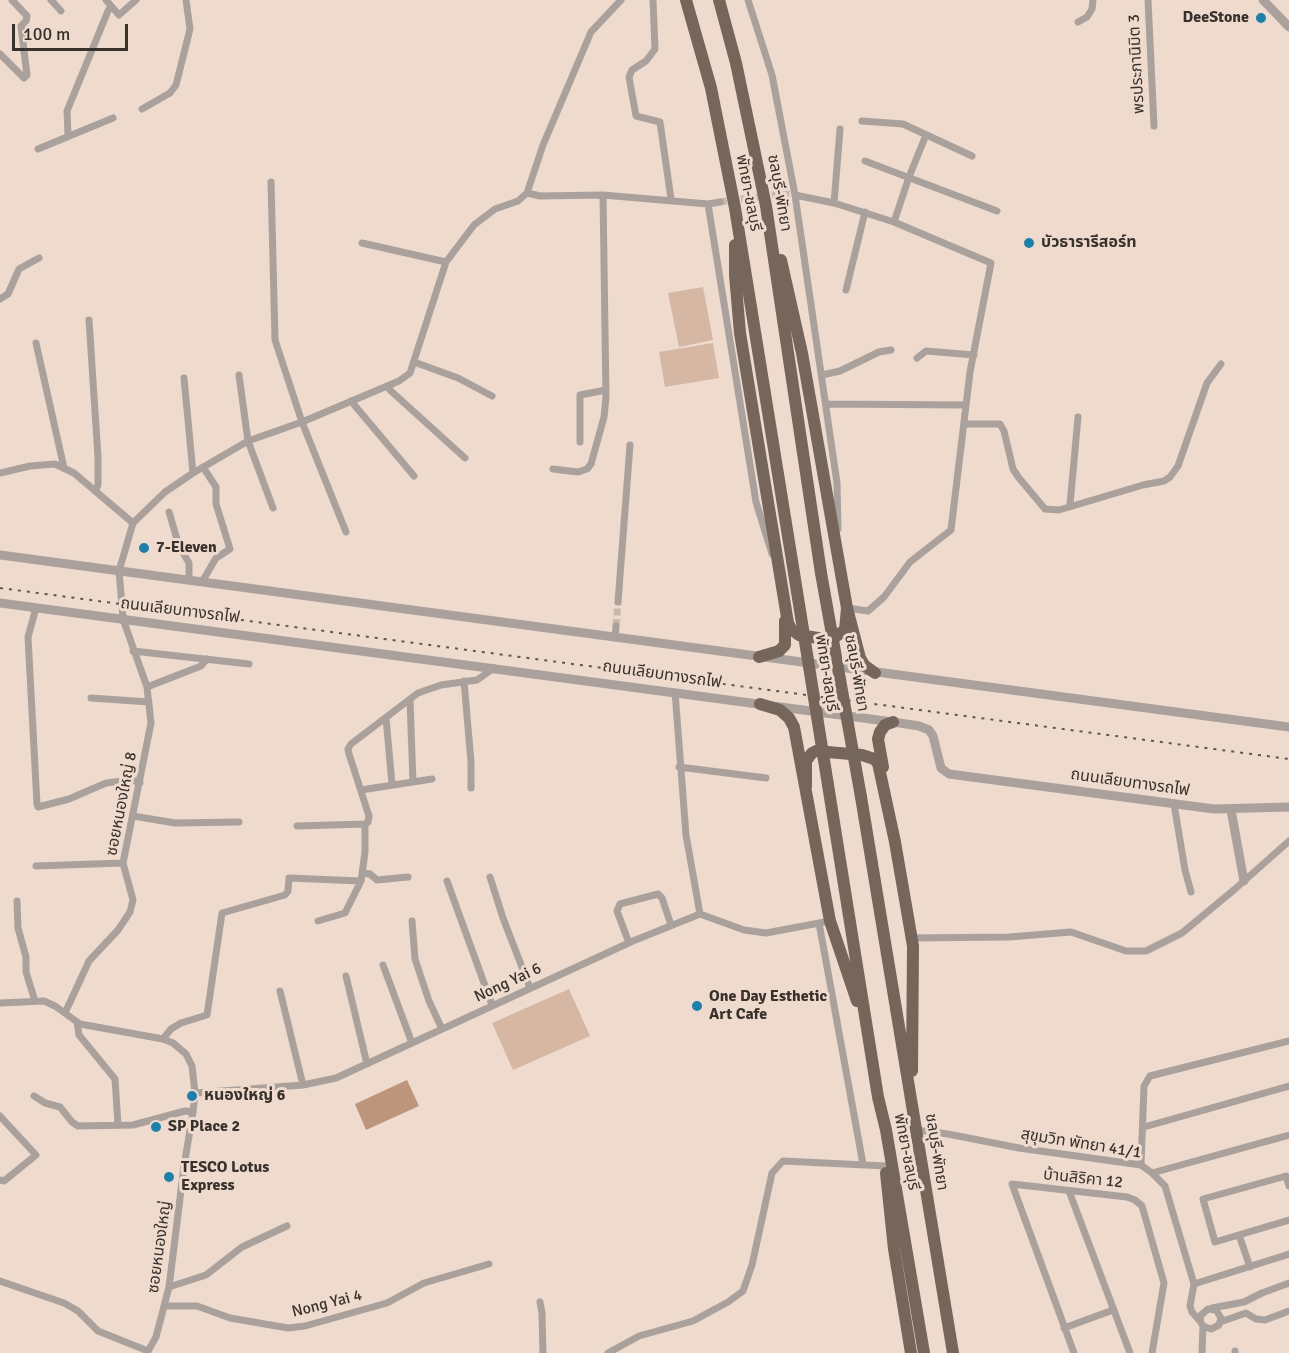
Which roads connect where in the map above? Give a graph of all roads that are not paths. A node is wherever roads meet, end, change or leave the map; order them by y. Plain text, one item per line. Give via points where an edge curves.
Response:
1 (12, 0) edge
2 (51, 0) edge
3 (106, 0) edge
4 (136, 0) edge
5 (186, 0) edge
6 (621, 0) edge
7 (653, 0) edge
8 (686, 0) edge
9 (719, 0) edge
10 (748, 0) edge
11 (1093, 0) edge
12 (1148, 0) edge
13 (1263, 0) edge
14 (111, 6) junction
15 (61, 10) dead end
16 (1078, 22) dead end
17 (1289, 27) edge
18 (0, 54) edge
19 (142, 109) dead end
20 (113, 118) dead end
21 (862, 121) dead end
22 (1154, 126) dead end
23 (840, 129) dead end
24 (926, 135) junction
25 (68, 136) junction
26 (38, 149) dead end
27 (972, 156) dead end
28 (865, 160) dead end
29 (909, 177) junction
30 (271, 182) dead end
31 (527, 193) junction
32 (603, 195) junction
33 (795, 195) junction
34 (671, 199) junction
35 (720, 202) tunnel mouth
36 (834, 203) junction
37 (708, 204) junction
38 (766, 206) junction
39 (735, 208) junction
40 (997, 211) dead end
41 (866, 212) junction
42 (894, 222) junction
43 (362, 243) dead end
44 (39, 258) dead end
45 (446, 262) junction
46 (846, 290) dead end
47 (0, 299) edge
48 (89, 320) dead end
49 (36, 343) dead end
50 (891, 350) dead end
51 (974, 355) junction
52 (917, 358) dead end
53 (414, 362) junction
54 (1221, 364) dead end
55 (239, 375) dead end
56 (822, 375) junction
57 (184, 378) dead end
58 (387, 386) junction
59 (606, 390) junction
60 (492, 396) dead end
61 (351, 401) junction
62 (826, 404) junction
63 (966, 405) junction
64 (1078, 417) dead end
65 (302, 422) junction
66 (964, 424) junction
67 (248, 441) junction
68 (580, 442) dead end
69 (630, 445) dead end
70 (465, 458) dead end
71 (203, 467) junction
72 (64, 468) junction
73 (553, 469) dead end
74 (0, 473) edge
75 (193, 473) junction
76 (414, 476) dead end
77 (96, 490) junction
78 (1070, 505) junction
79 (273, 508) dead end
80 (170, 512) dead end
81 (133, 523) junction
82 (346, 532) dead end
83 (0, 555) edge
84 (838, 561) junction
85 (119, 571) junction
86 (189, 579) junction
87 (202, 582) junction
88 (780, 582) junction
89 (618, 602) tunnel mouth
90 (0, 603) edge
91 (36, 608) junction
92 (847, 608) junction
93 (785, 610) junction
94 (123, 619) junction
95 (616, 626) tunnel mouth
96 (615, 638) junction
97 (133, 651) junction
98 (759, 657) junction
99 (207, 659) junction
100 (249, 664) dead end
101 (494, 668) junction
102 (874, 673) junction
103 (464, 681) junction
104 (147, 687) junction
105 (675, 692) junction
106 (91, 698) dead end
107 (410, 700) junction
108 (149, 702) junction
109 (760, 704) junction
110 (387, 718) junction
111 (893, 722) junction
112 (1289, 727) edge
113 (679, 767) junction
114 (765, 778) dead end
115 (432, 779) dead end
116 (413, 782) junction
117 (140, 783) junction
118 (392, 784) junction
119 (471, 788) dead end
120 (806, 788) junction
121 (361, 790) junction
122 (1174, 804) junction
123 (1289, 807) edge
124 (1231, 810) junction
125 (133, 816) junction
126 (239, 822) dead end
127 (364, 824) junction
128 (297, 826) dead end
129 (1289, 841) edge
130 (895, 842) junction
131 (123, 863) junction
132 (36, 866) dead end
133 (408, 876) dead end
134 (362, 877) junction
135 (490, 877) dead end
136 (447, 881) dead end
137 (1244, 881) junction
138 (1191, 892) dead end
139 (17, 901) dead end
140 (700, 914) junction
141 (318, 921) dead end
142 (412, 921) dead end
143 (824, 922) junction
144 (671, 925) junction
145 (912, 938) junction
146 (628, 943) junction
147 (383, 965) dead end
148 (346, 975) dead end
149 (530, 988) junction
150 (280, 991) dead end
151 (35, 1001) junction
152 (0, 1003) edge
153 (492, 1005) junction
154 (65, 1013) junction
155 (77, 1022) junction
156 (442, 1029) junction
157 (868, 1032) junction
158 (163, 1039) junction
159 (1289, 1041) edge
160 (412, 1043) junction
161 (367, 1064) junction
162 (303, 1085) junction
163 (1289, 1086) edge
164 (195, 1093) junction
165 (34, 1096) dead end
166 (878, 1097) junction
167 (911, 1102) junction
168 (193, 1112) junction
169 (0, 1116) edge
170 (118, 1124) junction
171 (1144, 1127) junction
172 (916, 1130) junction
173 (1289, 1135) edge
174 (863, 1164) junction
175 (1141, 1165) junction
176 (886, 1166) junction
177 (1152, 1173) junction
178 (0, 1180) edge
179 (1289, 1186) edge
180 (1069, 1191) junction
181 (1289, 1220) edge
182 (287, 1226) dead end
183 (1239, 1234) junction
184 (1289, 1254) edge
185 (489, 1264) dead end
186 (1250, 1267) junction
187 (0, 1281) edge
188 (1289, 1283) edge
189 (1194, 1284) junction
190 (169, 1287) junction
191 (540, 1302) dead end
192 (1244, 1302) junction
193 (165, 1306) junction
194 (1211, 1308) junction
195 (1113, 1310) junction
196 (1289, 1311) edge
197 (1246, 1313) junction
198 (1220, 1322) junction
199 (1202, 1324) junction
200 (1064, 1328) junction
201 (147, 1352) edge
202 (543, 1353) edge
203 (608, 1353) edge
204 (911, 1353) edge
205 (924, 1353) edge
206 (953, 1353) edge
207 (1074, 1353) edge
208 (1130, 1353) edge
209 (1152, 1353) edge
210 (1202, 1353) edge

1 - 18 street via 27,16 21,26 27,75 24,78
2 - 15 street
3 - 14 street
4 - 14 street via 119,15
5 - 19 street via 190,29 176,85 170,93
6 - 31 street via 591,32
7 - 34 street via 655,49 629,77 636,116 661,124
8 - 39 highway, พัทยา-ชลบุรี via 711,88
9 - 38 highway, ชลบุรี-พัทยา
10 - 33 street via 772,75
11 - 16 street via 1087,17
12 - 22 street, พรประภานิมิต 3
13 - 17 street
14 - 25 street via 67,111
20 - 25 street
21 - 24 street via 903,124
23 - 36 street
24 - 27 street
24 - 29 street
25 - 26 street
28 - 29 street
29 - 40 street
29 - 42 street
30 - 65 street via 274,340
31 - 32 street
31 - 45 street via 474,225
32 - 34 street
32 - 59 street
33 - 36 street
33 - 56 street
34 - 37 street
35 - 37 street
36 - 41 street
37 - 88 street via 756,502
38 - 84 highway via 794,314
38 - 167 highway, ชลบุรี-พัทยา, bridge via 821,573
39 - 88 highway via 740,333
39 - 157 highway, พัทยา-ชลบุรี, bridge
41 - 42 street
41 - 46 street
42 - 51 street via 991,263
43 - 45 street
44 - 47 street via 19,269 8,294
45 - 53 street
48 - 77 street via 98,458
49 - 72 street
50 - 56 street
51 - 52 street via 926,351
51 - 63 street
53 - 58 street via 410,373
53 - 60 street via 459,378
54 - 78 street via 1207,383 1178,466 1170,477 1164,482
55 - 67 street
56 - 62 street
57 - 75 street
58 - 61 street
58 - 70 street
59 - 68 street via 580,395
59 - 73 street via 604,417 591,464 578,472
61 - 65 street
61 - 76 street
62 - 63 street
62 - 84 street via 837,483
63 - 66 street
64 - 78 street
65 - 67 street
65 - 82 street
66 - 78 street via 1000,424 1013,469 1045,509 1059,510
66 - 92 street via 951,530 909,562 884,597 868,611
67 - 71 street
67 - 79 street
69 - 89 street
71 - 75 street
71 - 87 street via 216,487 216,504 230,549 216,558
72 - 74 street via 55,464 30,465
72 - 77 street
75 - 81 street via 158,496
77 - 81 street
80 - 86 street via 179,546 189,563
81 - 85 street
83 - 85 street, ถนนเลียบทางรถไฟ
84 - 92 highway
85 - 86 street, ถนนเลียบทางรถไฟ
85 - 94 street, ซอยหนองใหญ่ 8
86 - 87 street, ถนนเลียบทางรถไฟ
87 - 96 street, ถนนเลียบทางรถไฟ
88 - 93 highway
90 - 91 street, ถนนเลียบทางรถไฟ
91 - 94 street, ถนนเลียบทางรถไฟ
91 - 117 street via 28,637 36,804 38,807 69,799 106,783
92 - 93 highway via 845,630 824,639 799,635 788,623
92 - 102 highway via 860,658
93 - 98 highway via 785,645
94 - 97 street, ซอยหนองใหญ่ 8
94 - 101 street, ถนนเลียบทางรถไฟ
95 - 96 street
96 - 98 street, ถนนเลียบทางรถไฟ
97 - 99 street
97 - 104 street, ซอยหนองใหญ่ 8
98 - 102 street, ถนนเลียบทางรถไฟ
99 - 100 street
99 - 104 street via 201,666
101 - 103 street via 477,680
101 - 105 street, ถนนเลียบทางรถไฟ
102 - 112 street, ถนนเลียบทางรถไฟ
103 - 107 street via 428,688
103 - 119 street
104 - 108 street, ซอยหนองใหญ่ 8
105 - 109 street, ถนนเลียบทางรถไฟ
105 - 113 street
106 - 108 street
107 - 110 street
107 - 116 street
108 - 117 street, ซอยหนองใหญ่ 8 via 151,723
109 - 111 street, ถนนเลียบทางรถไฟ
109 - 120 highway via 780,710 792,723
110 - 118 street
110 - 121 street via 348,749
111 - 122 street, ถนนเลียบทางรถไฟ via 929,730 941,768 949,774
111 - 130 highway via 885,725 878,739
113 - 114 street
113 - 140 street
115 - 116 street
116 - 118 street
117 - 125 street, ซอยหนองใหญ่ 8
118 - 121 street
120 - 130 highway via 806,761 816,751 857,754 875,760
120 - 143 highway
121 - 127 street via 369,816
122 - 124 street, ถนนเลียบทางรถไฟ
122 - 138 street
123 - 124 street, ถนนเลียบทางรถไฟ
124 - 137 street
125 - 126 street via 175,823
125 - 131 street, ซอยหนองใหญ่ 8
127 - 128 street
127 - 134 street
129 - 137 street
130 - 145 highway
131 - 132 street
131 - 154 street, ซอยหนองใหญ่ 8 via 133,900 130,912 89,961
133 - 134 street via 377,880 370,874
134 - 141 street via 345,913
134 - 158 street via 289,878 285,895 222,913 207,1015 181,1023
135 - 149 street
136 - 153 street
137 - 145 street via 1182,933 1146,951 1126,951 1071,932
139 - 151 street via 18,928
140 - 143 street via 744,930 766,933
140 - 144 street, Nong Yai 6
142 - 156 street via 415,959
143 - 157 highway
143 - 174 street
144 - 146 street, Nong Yai 6
144 - 146 street via 658,894 620,904 617,911
145 - 167 highway
146 - 149 street, Nong Yai 6
147 - 160 street
148 - 161 street
149 - 153 street, Nong Yai 6
150 - 162 street
151 - 152 street, ซอยหนองใหญ่
151 - 154 street, ซอยหนองใหญ่ via 44,1001
153 - 156 street, Nong Yai 6
154 - 155 street, ซอยหนองใหญ่
155 - 158 street, ซอยหนองใหญ่
155 - 170 street via 79,1035 115,1079
156 - 160 street, Nong Yai 6
157 - 166 highway, พัทยา-ชลบุรี
158 - 164 street, ซอยหนองใหญ่ via 186,1054 192,1066
159 - 171 street via 1150,1076 1144,1086
160 - 161 street, Nong Yai 6
161 - 162 street, Nong Yai 6 via 336,1078
162 - 164 street, Nong Yai 6
163 - 171 street
164 - 168 street, ซอยหนองใหญ่
165 - 170 street via 60,1107 78,1126
166 - 176 highway
166 - 205 highway, พัทยา-ชลบุรี
167 - 172 highway, ชลบุรี-พัทยา
168 - 170 street via 134,1125
168 - 190 street, ซอยหนองใหญ่
169 - 178 street via 36,1155 4,1181
171 - 175 street
172 - 175 street, สุขุมวิท พัทยา 41/1
172 - 206 highway, ชลบุรี-พัทยา
173 - 177 street
174 - 176 street
174 - 203 street via 783,1161 772,1173 743,1291 693,1321 639,1336
175 - 177 street, สุขุมวิท พัทยา 41/1
176 - 204 highway via 894,1249
177 - 189 street, สุขุมวิท พัทยา 41/1 via 1165,1186
179 - 183 street via 1286,1176 1203,1199 1215,1242
180 - 195 street
180 - 200 street, บ้านสิริคา 12 via 1012,1184
180 - 209 street, บ้านสิริคา 12 via 1127,1197 1142,1206 1164,1283
181 - 183 street
182 - 190 street via 242,1247 206,1275
183 - 186 street
184 - 186 street
185 - 193 street, Nong Yai 4 via 424,1283 387,1303 305,1326 288,1328 230,1318 198,1306
186 - 189 street
187 - 201 street via 64,1303 98,1331
188 - 192 street
189 - 199 street, สุขุมวิท พัทยา 41/1 via 1190,1306
190 - 193 street, ซอยหนองใหญ่
191 - 202 street
192 - 194 street
192 - 197 street
193 - 201 street, ซอยหนองใหญ่
194 - 198 street via 1219,1313
194 - 199 street via 1203,1312
195 - 200 street
195 - 208 street
196 - 197 street via 1265,1320
197 - 198 street
198 - 199 street via 1214,1329
199 - 210 street, สุขุมวิท พัทยา 41/1
200 - 207 street

